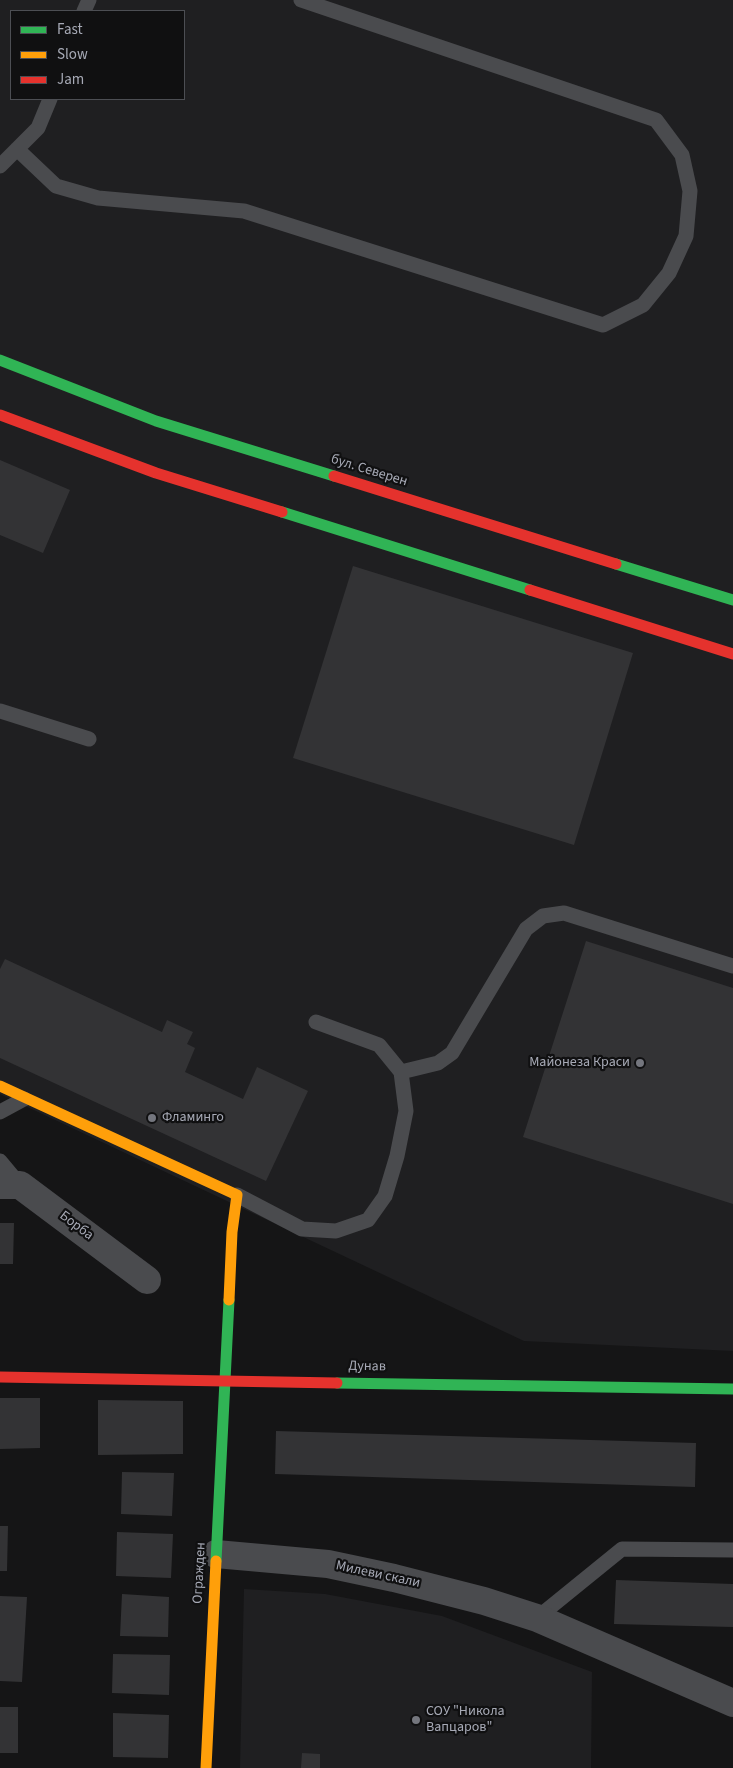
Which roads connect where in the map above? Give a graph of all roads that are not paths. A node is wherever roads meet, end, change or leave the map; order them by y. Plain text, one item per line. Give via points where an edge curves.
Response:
1 (301, 0) edge
2 (50, 100) edge
3 (17, 149) junction
4 (0, 166) edge
5 (0, 360) edge
6 (0, 415) edge
7 (733, 600) edge
8 (733, 654) edge
9 (0, 711) edge
10 (89, 739) dead end
11 (733, 966) edge
12 (316, 1022) dead end
13 (401, 1072) junction
14 (0, 1086) edge
15 (24, 1099) junction
16 (0, 1112) edge
17 (0, 1161) edge
18 (10, 1185) edge
19 (237, 1194) junction
20 (147, 1280) dead end
21 (0, 1377) edge
22 (224, 1380) junction
23 (733, 1389) edge
24 (733, 1550) edge
25 (216, 1554) junction
26 (537, 1618) junction
27 (733, 1703) edge
28 (206, 1768) edge

1 - 3 lane via 656,120 682,155 690,191 686,236 669,273 643,305 603,325 244,211 98,198 56,186
2 - 3 lane via 38,128
3 - 4 lane
5 - 7 street, бул. Северен via 156,421
6 - 8 street via 156,473
9 - 10 lane
11 - 13 lane via 564,913 542,916 526,929 452,1053 438,1064
12 - 13 lane via 379,1045
13 - 19 lane via 406,1111 397,1156 385,1196 368,1220 336,1230 302,1229
14 - 15 street
15 - 16 lane
15 - 19 street
17 - 18 lane
18 - 20 street, Борба
19 - 22 street
21 - 22 street, Дунав
22 - 23 street, Дунав
22 - 25 street, Огражден
24 - 26 lane via 622,1549
25 - 26 street, Милеви скали via 328,1564 484,1601
25 - 28 street, Огражден
26 - 27 street, Милеви скали

